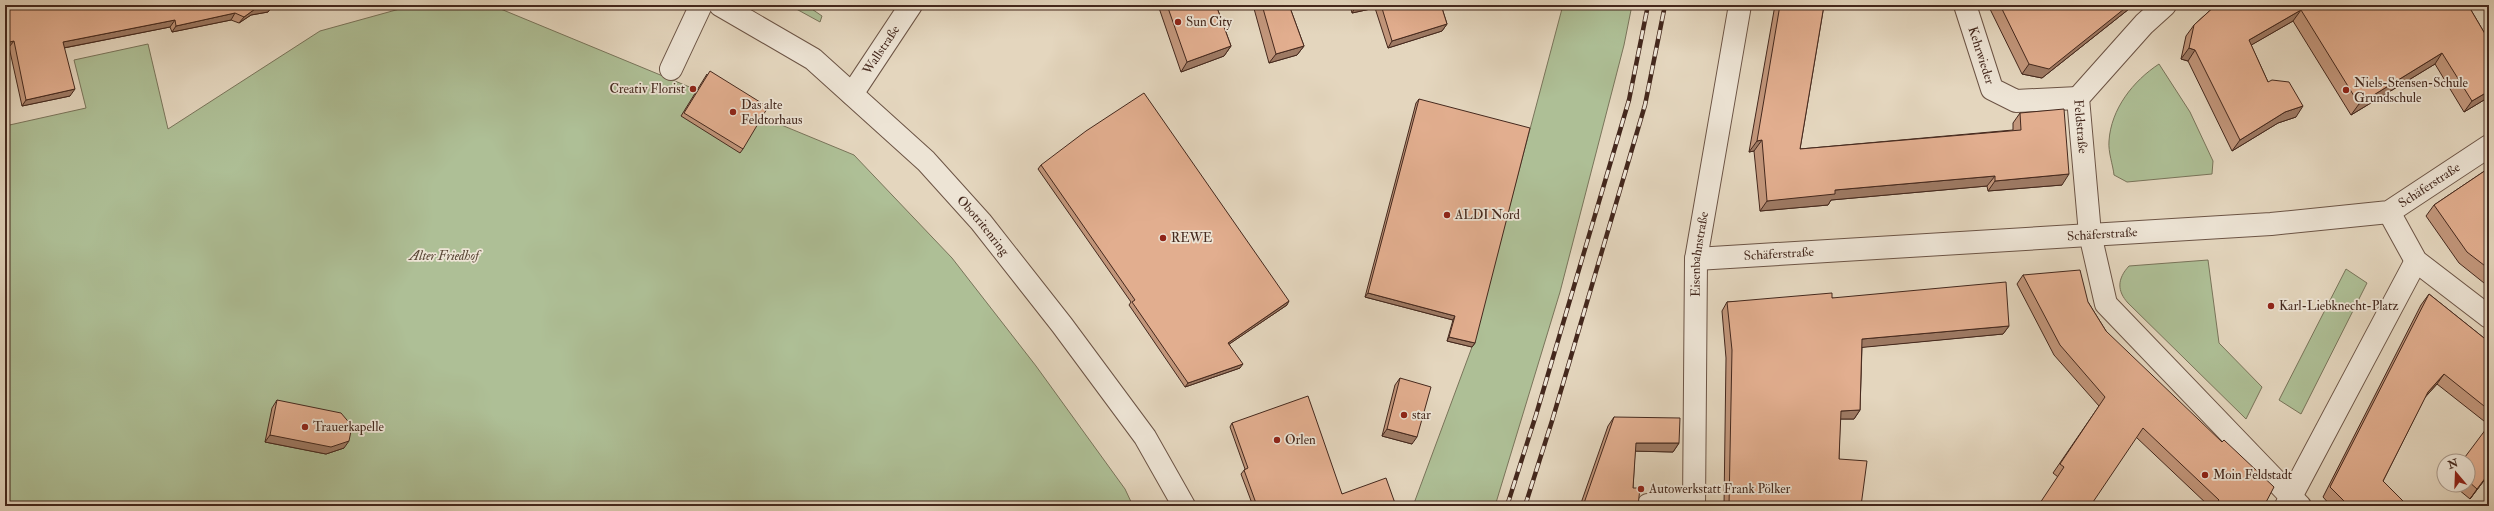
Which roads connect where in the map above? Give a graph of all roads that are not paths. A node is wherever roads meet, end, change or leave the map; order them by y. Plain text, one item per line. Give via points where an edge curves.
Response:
1 (701, 5) edge
2 (720, 5) edge
3 (910, 5) edge
4 (1740, 5) edge
5 (1965, 5) edge
6 (2166, 5) edge
7 (671, 69) dead end
8 (852, 94) junction
9 (2078, 98) junction
10 (2489, 146) edge
11 (2389, 212) junction
12 (2090, 234) junction
13 (1696, 259) junction
14 (2416, 261) junction
15 (2489, 317) edge
16 (2293, 503) edge
17 (1648, 504) dead end
18 (1694, 505) edge
19 (1184, 506) edge

1 - 7 street
2 - 8 street, Obotritenring via 813,59
3 - 8 street, Wallstraße
4 - 13 street, Eisenbahnstraße
5 - 9 street, Kehrwieder via 1992,89 2016,101
6 - 9 street, Feldstraße via 2144,24
8 - 19 street, Obotritenring via 926,161 981,222 1145,437
9 - 12 street, Feldstraße
10 - 11 street, Schäferstraße
11 - 12 street, Schäferstraße via 2271,224
11 - 14 street
12 - 13 street, Schäferstraße
12 - 16 street via 2106,304
13 - 18 street, Eisenbahnstraße
14 - 15 street
14 - 16 street
17 - 18 street

